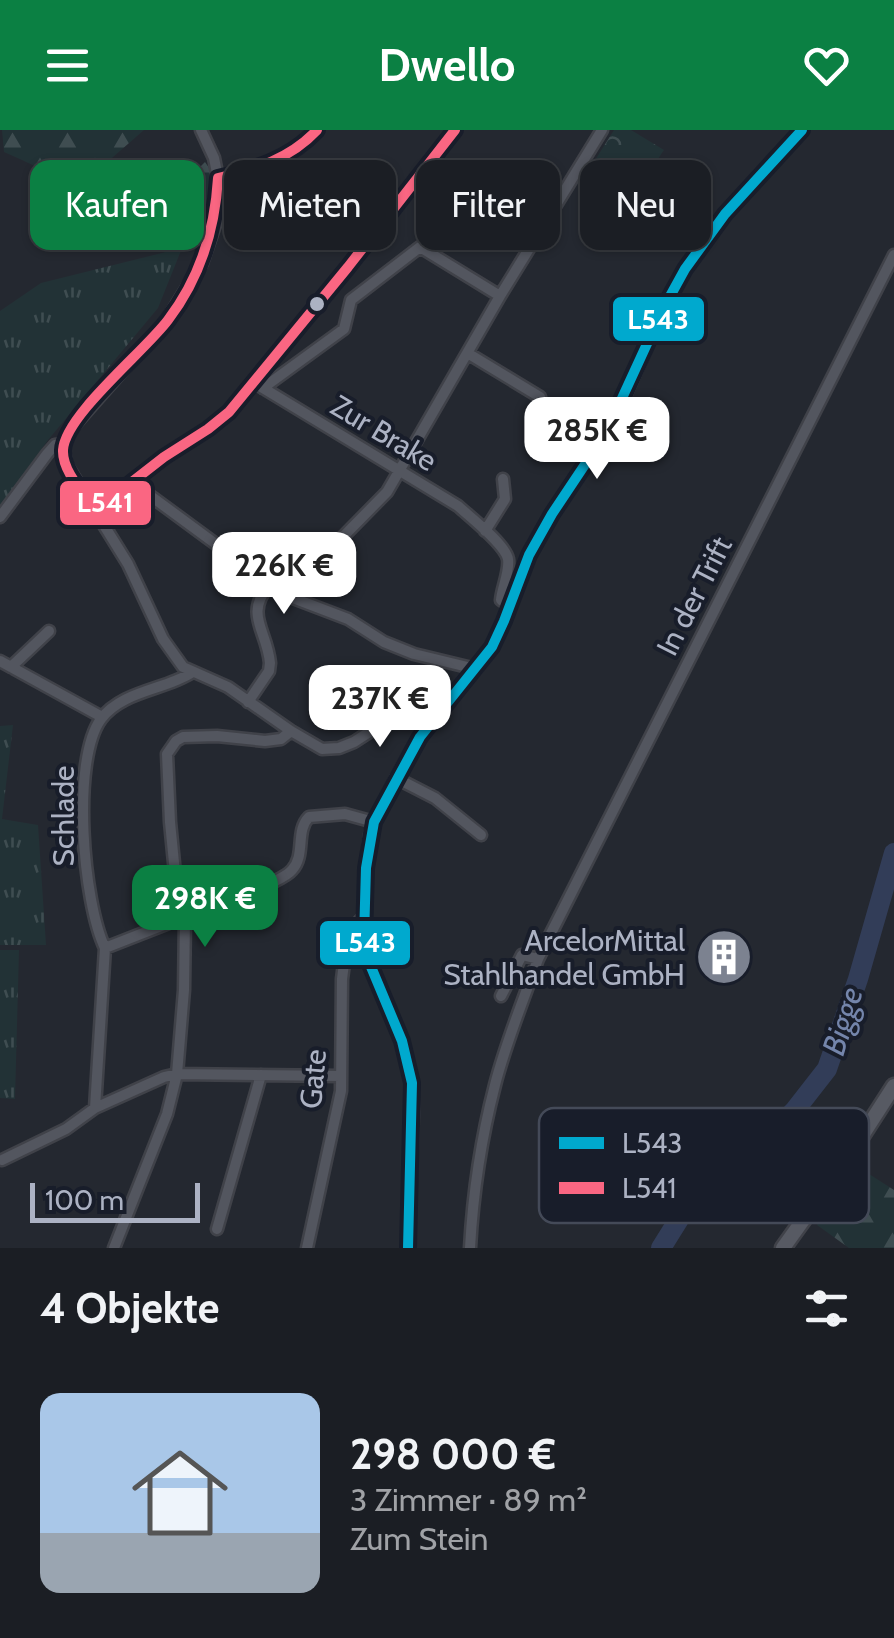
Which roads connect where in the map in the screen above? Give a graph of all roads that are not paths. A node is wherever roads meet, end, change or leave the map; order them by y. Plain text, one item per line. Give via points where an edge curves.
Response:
1 (201, 130) edge
2 (317, 130) edge
3 (456, 130) edge
4 (602, 130) edge
5 (802, 130) edge
6 (218, 178) junction
7 (894, 256) edge
8 (500, 296) junction
9 (469, 354) junction
10 (258, 385) junction
11 (540, 397) dead end
12 (63, 444) junction
13 (400, 473) junction
14 (503, 479) dead end
15 (134, 483) junction
16 (96, 510) junction
17 (0, 518) edge
18 (486, 531) junction
19 (270, 585) junction
20 (510, 606) junction
21 (49, 631) dead end
22 (0, 661) edge
23 (12, 667) junction
24 (476, 669) junction
25 (191, 673) junction
26 (248, 702) junction
27 (441, 708) junction
28 (102, 717) junction
29 (291, 731) junction
30 (396, 778) junction
31 (374, 822) junction
32 (481, 835) dead end
33 (363, 917) junction
34 (186, 918) junction
35 (105, 948) junction
36 (538, 959) junction
37 (501, 996) dead end
38 (177, 1074) junction
39 (261, 1075) junction
40 (341, 1076) junction
41 (894, 1086) edge
42 (95, 1108) junction
43 (869, 1125) edge
44 (2, 1160) edge
45 (801, 1223) edge
46 (217, 1229) dead end
47 (114, 1248) edge
48 (307, 1248) edge
49 (408, 1248) edge
50 (470, 1248) edge
51 (783, 1248) edge

1 - 6 street
2 - 6 street via 272,162
3 - 10 street
4 - 8 street
5 - 20 street via 738,198 684,270 606,433 534,544
6 - 12 street via 215,225 184,296
7 - 36 street, In der Trift
8 - 9 street
8 - 10 street via 420,247 351,300 344,329
9 - 11 street
9 - 13 street
10 - 13 street, Zur Brake
10 - 15 street
12 - 16 street via 66,464
12 - 17 street via 47,454
13 - 18 street, Zur Brake via 458,506
13 - 19 street via 328,550
14 - 18 street via 504,499
15 - 16 street
15 - 19 street
16 - 25 street via 162,640
18 - 20 street, Zur Brake via 508,559 501,600
19 - 24 street via 384,642
19 - 26 street via 256,608 268,670
20 - 24 street
21 - 23 street
22 - 23 street
23 - 28 street
24 - 27 street
25 - 26 street
25 - 28 street
26 - 29 street
27 - 29 street via 411,705 339,748 322,749
27 - 30 street
28 - 35 street, Schlade via 88,757 83,842
29 - 34 street via 276,741 183,737 167,754
30 - 31 street
30 - 32 street via 435,798
31 - 33 street
31 - 34 street via 344,814 309,817 292,870
33 - 40 street, Gate via 346,948
33 - 49 street via 369,962 412,1083
34 - 35 street
34 - 38 street
35 - 42 street, Schlade
36 - 37 street, In der Trift via 522,955
36 - 50 street, In der Trift via 482,1137
38 - 39 street
38 - 42 street
38 - 47 street
39 - 40 street
39 - 46 street
40 - 48 street, Gate
41 - 43 main road
42 - 44 street
45 - 51 main road

